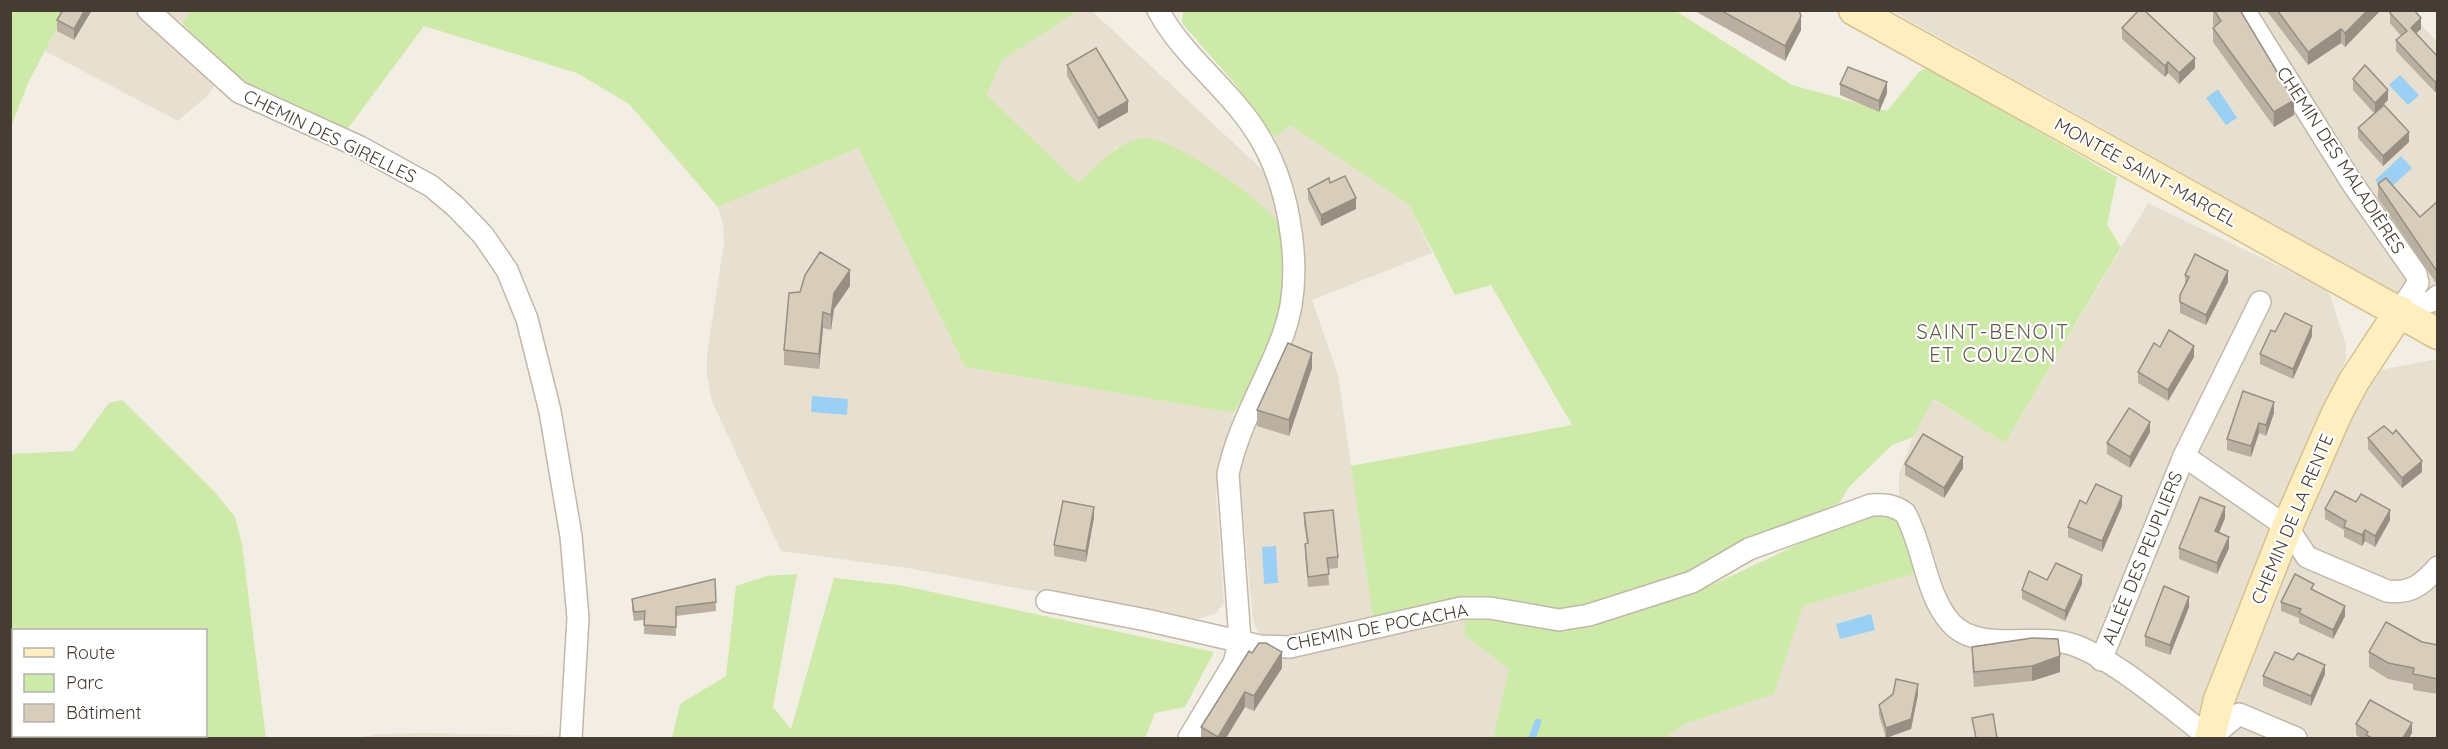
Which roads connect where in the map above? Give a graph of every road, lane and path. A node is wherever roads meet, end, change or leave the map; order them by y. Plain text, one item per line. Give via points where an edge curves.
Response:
1 (148, 10) edge
2 (1158, 10) edge
3 (1854, 10) edge
4 (2244, 10) edge
5 (2438, 296) edge
6 (2260, 302) dead end
7 (2400, 311) junction
8 (2438, 334) edge
9 (2184, 456) junction
10 (2287, 527) junction
11 (2438, 567) edge
12 (1047, 601) dead end
13 (1240, 640) junction
14 (2102, 660) junction
15 (571, 738) edge
16 (1189, 738) edge
17 (2210, 738) edge
18 (2296, 738) edge

1 - 15 street, CHEMIN DES GIRELLES via 239,92 360,147 422,181 483,234 507,270 527,320 550,411 571,536 578,618
2 - 13 street via 1172,36 1215,81 1260,138 1282,186 1290,228 1291,309 1233,447 1228,474
3 - 7 main road, MONTÉE SAINT-MARCEL
4 - 7 street, CHEMIN DES MALADIÈRES via 2352,183 2416,274 2418,283
5 - 7 street
6 - 9 street, ALLÉE DES PEUPLIERS
7 - 8 main road, MONTÉE SAINT-MARCEL
7 - 10 main road, CHEMIN DE LA RENTE via 2337,413
9 - 10 street, ALLÉE DES PEUPLIERS
9 - 14 street, ALLÉE DES PEUPLIERS
10 - 11 street via 2307,557 2386,591 2413,589
10 - 17 main road, CHEMIN DE LA RENTE via 2218,700
12 - 13 street
13 - 14 street, CHEMIN DE POCACHA via 1260,646 1290,647 1461,608 1490,608 1559,620 1589,615 1692,582 1749,549 1794,532 1884,504 1897,508 1911,523 1942,610 1952,624 1979,638 2065,642
13 - 16 street via 1234,663
14 - 17 street, CHEMIN DE POCACHA
17 - 18 street via 2239,714

